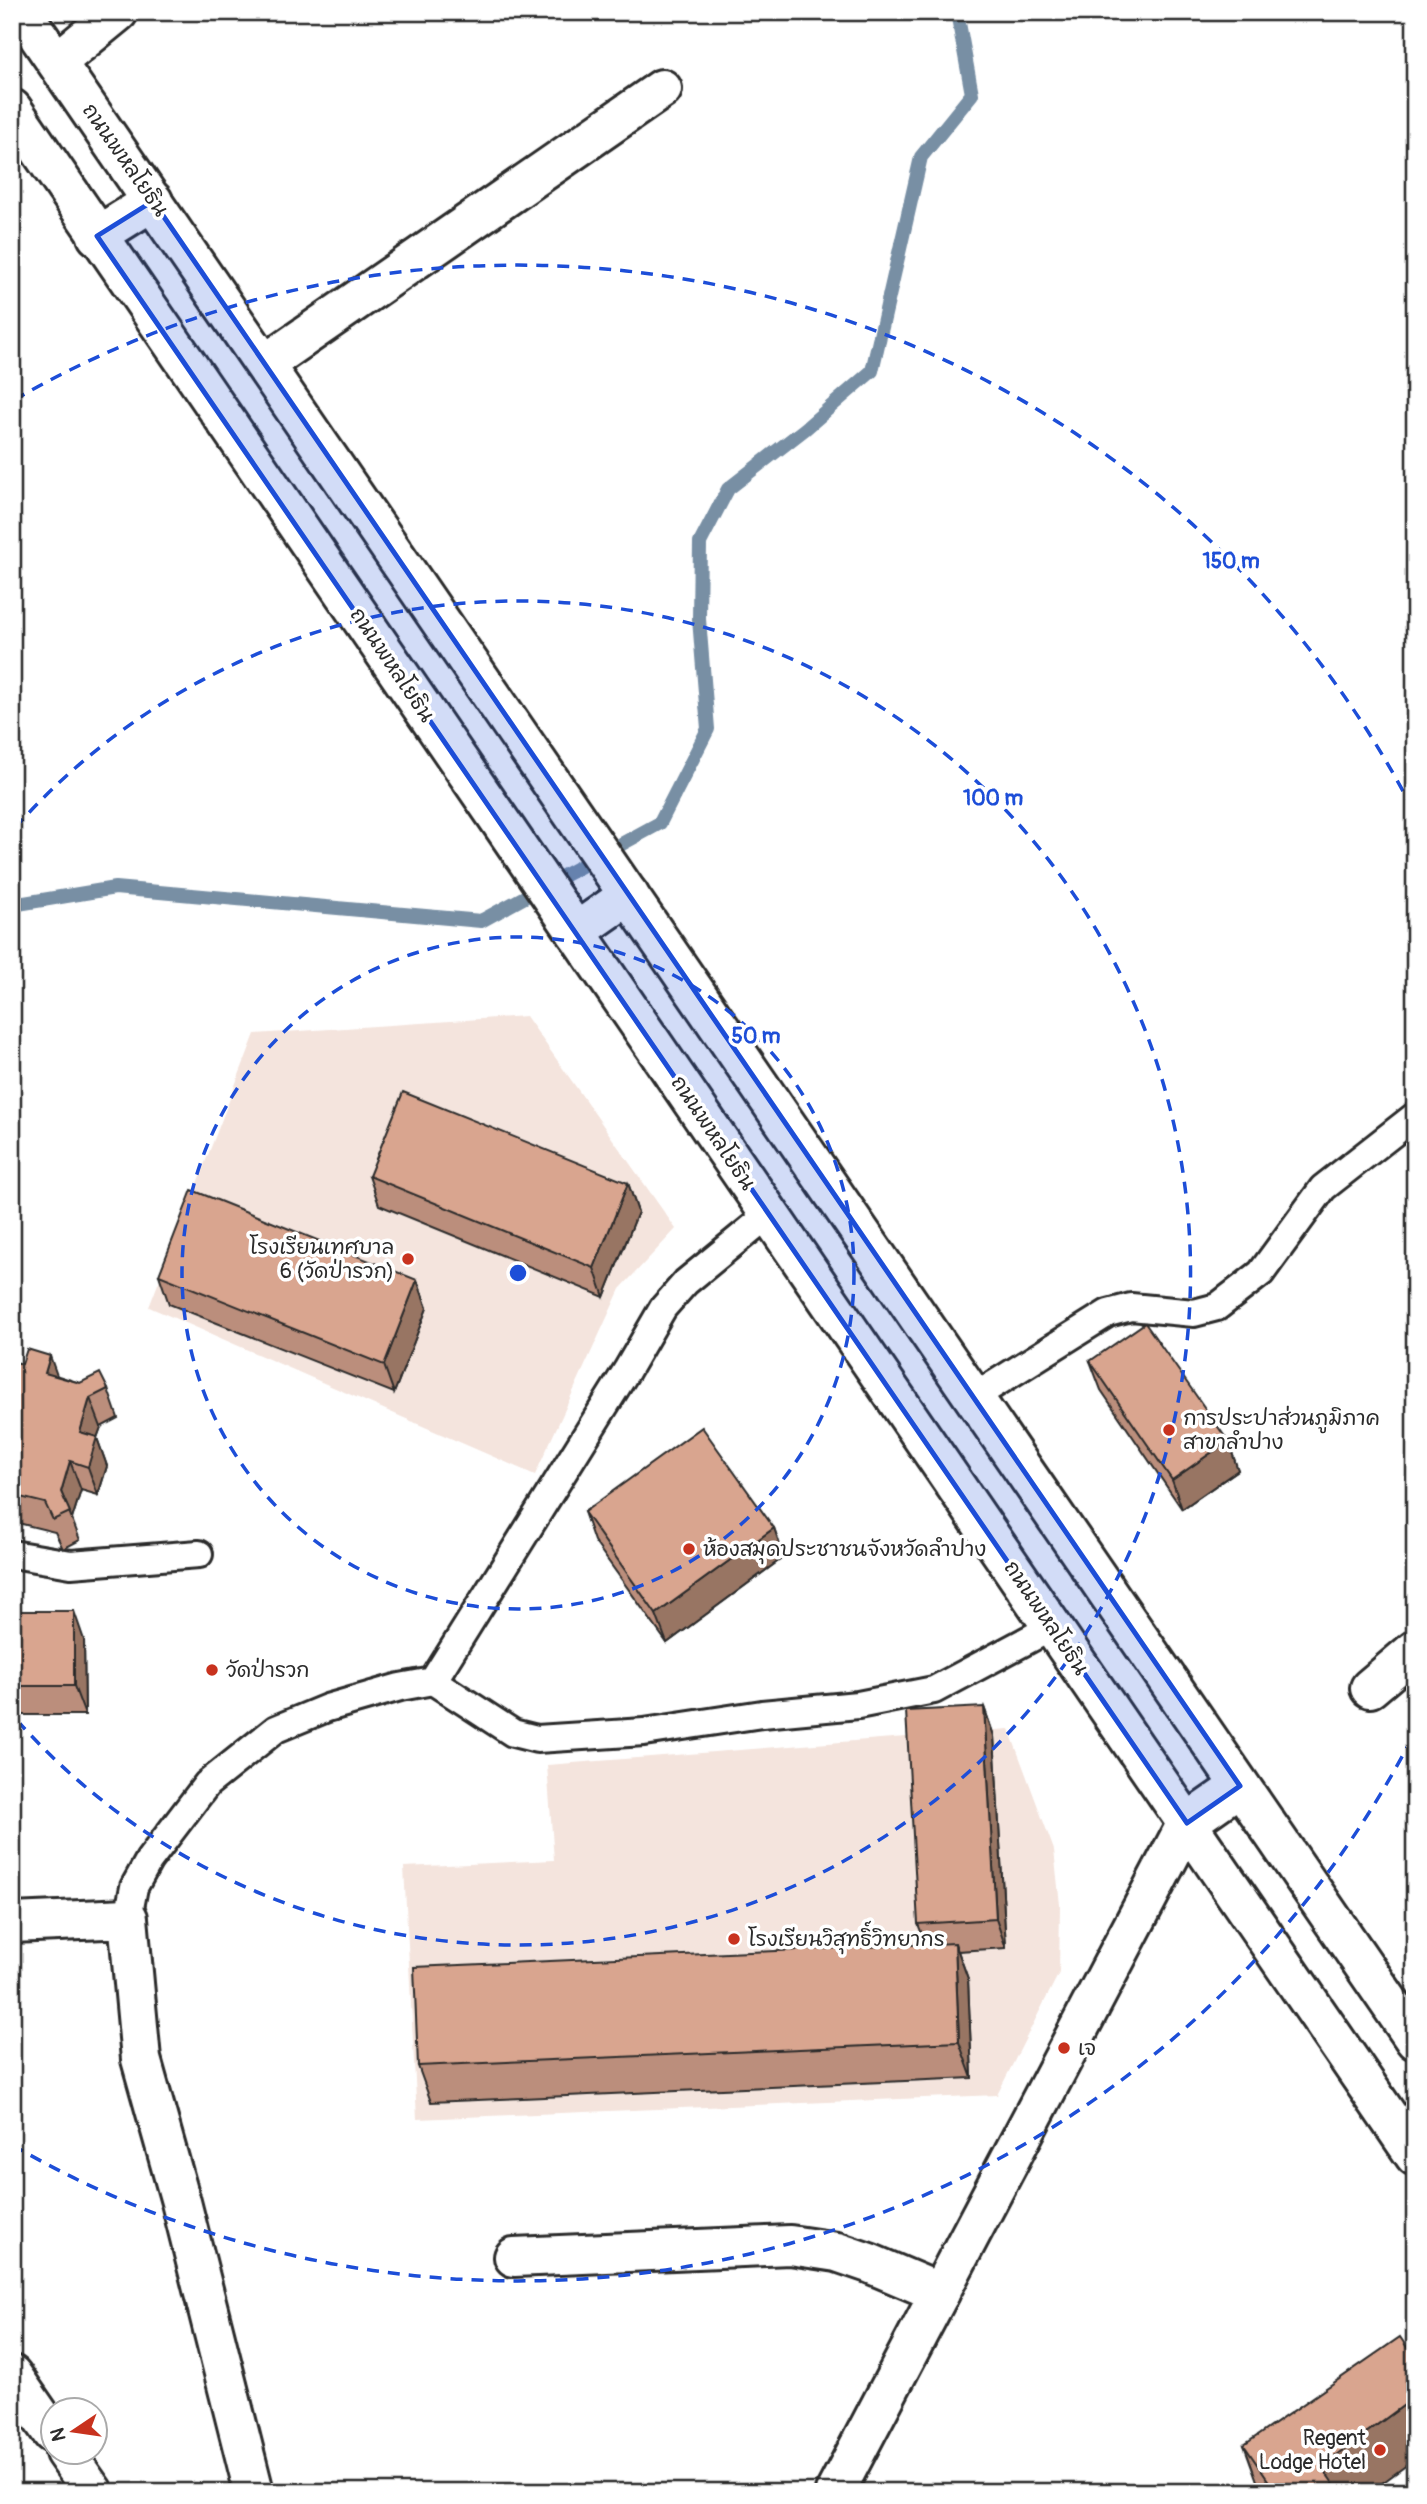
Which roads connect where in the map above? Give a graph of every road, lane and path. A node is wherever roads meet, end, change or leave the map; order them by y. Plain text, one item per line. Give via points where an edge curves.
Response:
1 (22, 12) edge
2 (118, 12) edge
3 (57, 62) junction
4 (662, 89) dead end
5 (12, 109) edge
6 (153, 201) junction
7 (97, 236) junction
8 (265, 364) junction
9 (624, 888) junction
10 (568, 922) junction
11 (1415, 1116) edge
12 (769, 1214) junction
13 (974, 1397) junction
14 (12, 1553) edge
15 (199, 1554) dead end
16 (1052, 1627) junction
17 (1415, 1650) edge
18 (433, 1681) junction
19 (1370, 1688) dead end
20 (1240, 1786) junction
21 (1187, 1823) junction
22 (128, 1918) junction
23 (12, 1923) edge
24 (1415, 2040) edge
25 (1415, 2156) edge
26 (514, 2257) dead end
27 (940, 2293) junction
28 (12, 2375) edge
29 (38, 2413) edge
30 (72, 2466) edge
31 (83, 2489) edge
32 (254, 2492) edge
33 (835, 2492) edge

1 - 3 main road, ถนนพหลโยธิน
2 - 3 main road
3 - 6 main road, ถนนพหลโยธิน
4 - 8 main road
5 - 7 main road, ถนนพหลโยธิน
6 - 7 main road
6 - 8 main road, ถนนพหลโยธิน
7 - 10 main road, ถนนพหลโยธิน
8 - 9 main road, ถนนพหลโยธิน
9 - 10 main road
9 - 13 main road, ถนนพหลโยธิน
10 - 12 main road, ถนนพหลโยธิน
11 - 13 lane via 1323,1188 1261,1273 1217,1307 1194,1313 1131,1307 1108,1312
12 - 16 main road, ถนนพหลโยธิน
12 - 18 lane via 686,1282 663,1308
13 - 20 main road, ถนนพหลโยธิน
14 - 15 lane via 71,1564
16 - 18 lane via 934,1690 858,1705 644,1732 537,1739 513,1734
16 - 21 main road, ถนนพหลโยธิน
17 - 19 main road
18 - 22 lane via 327,1708 276,1729 207,1784 149,1860 134,1887
20 - 21 main road
20 - 24 main road, ถนนพหลโยธิน
21 - 25 main road, ถนนพหลโยธิน
21 - 27 main road
22 - 23 main road
22 - 32 main road via 141,2059
26 - 27 main road via 790,2245 837,2252
27 - 33 main road
28 - 29 main road
30 - 31 main road

